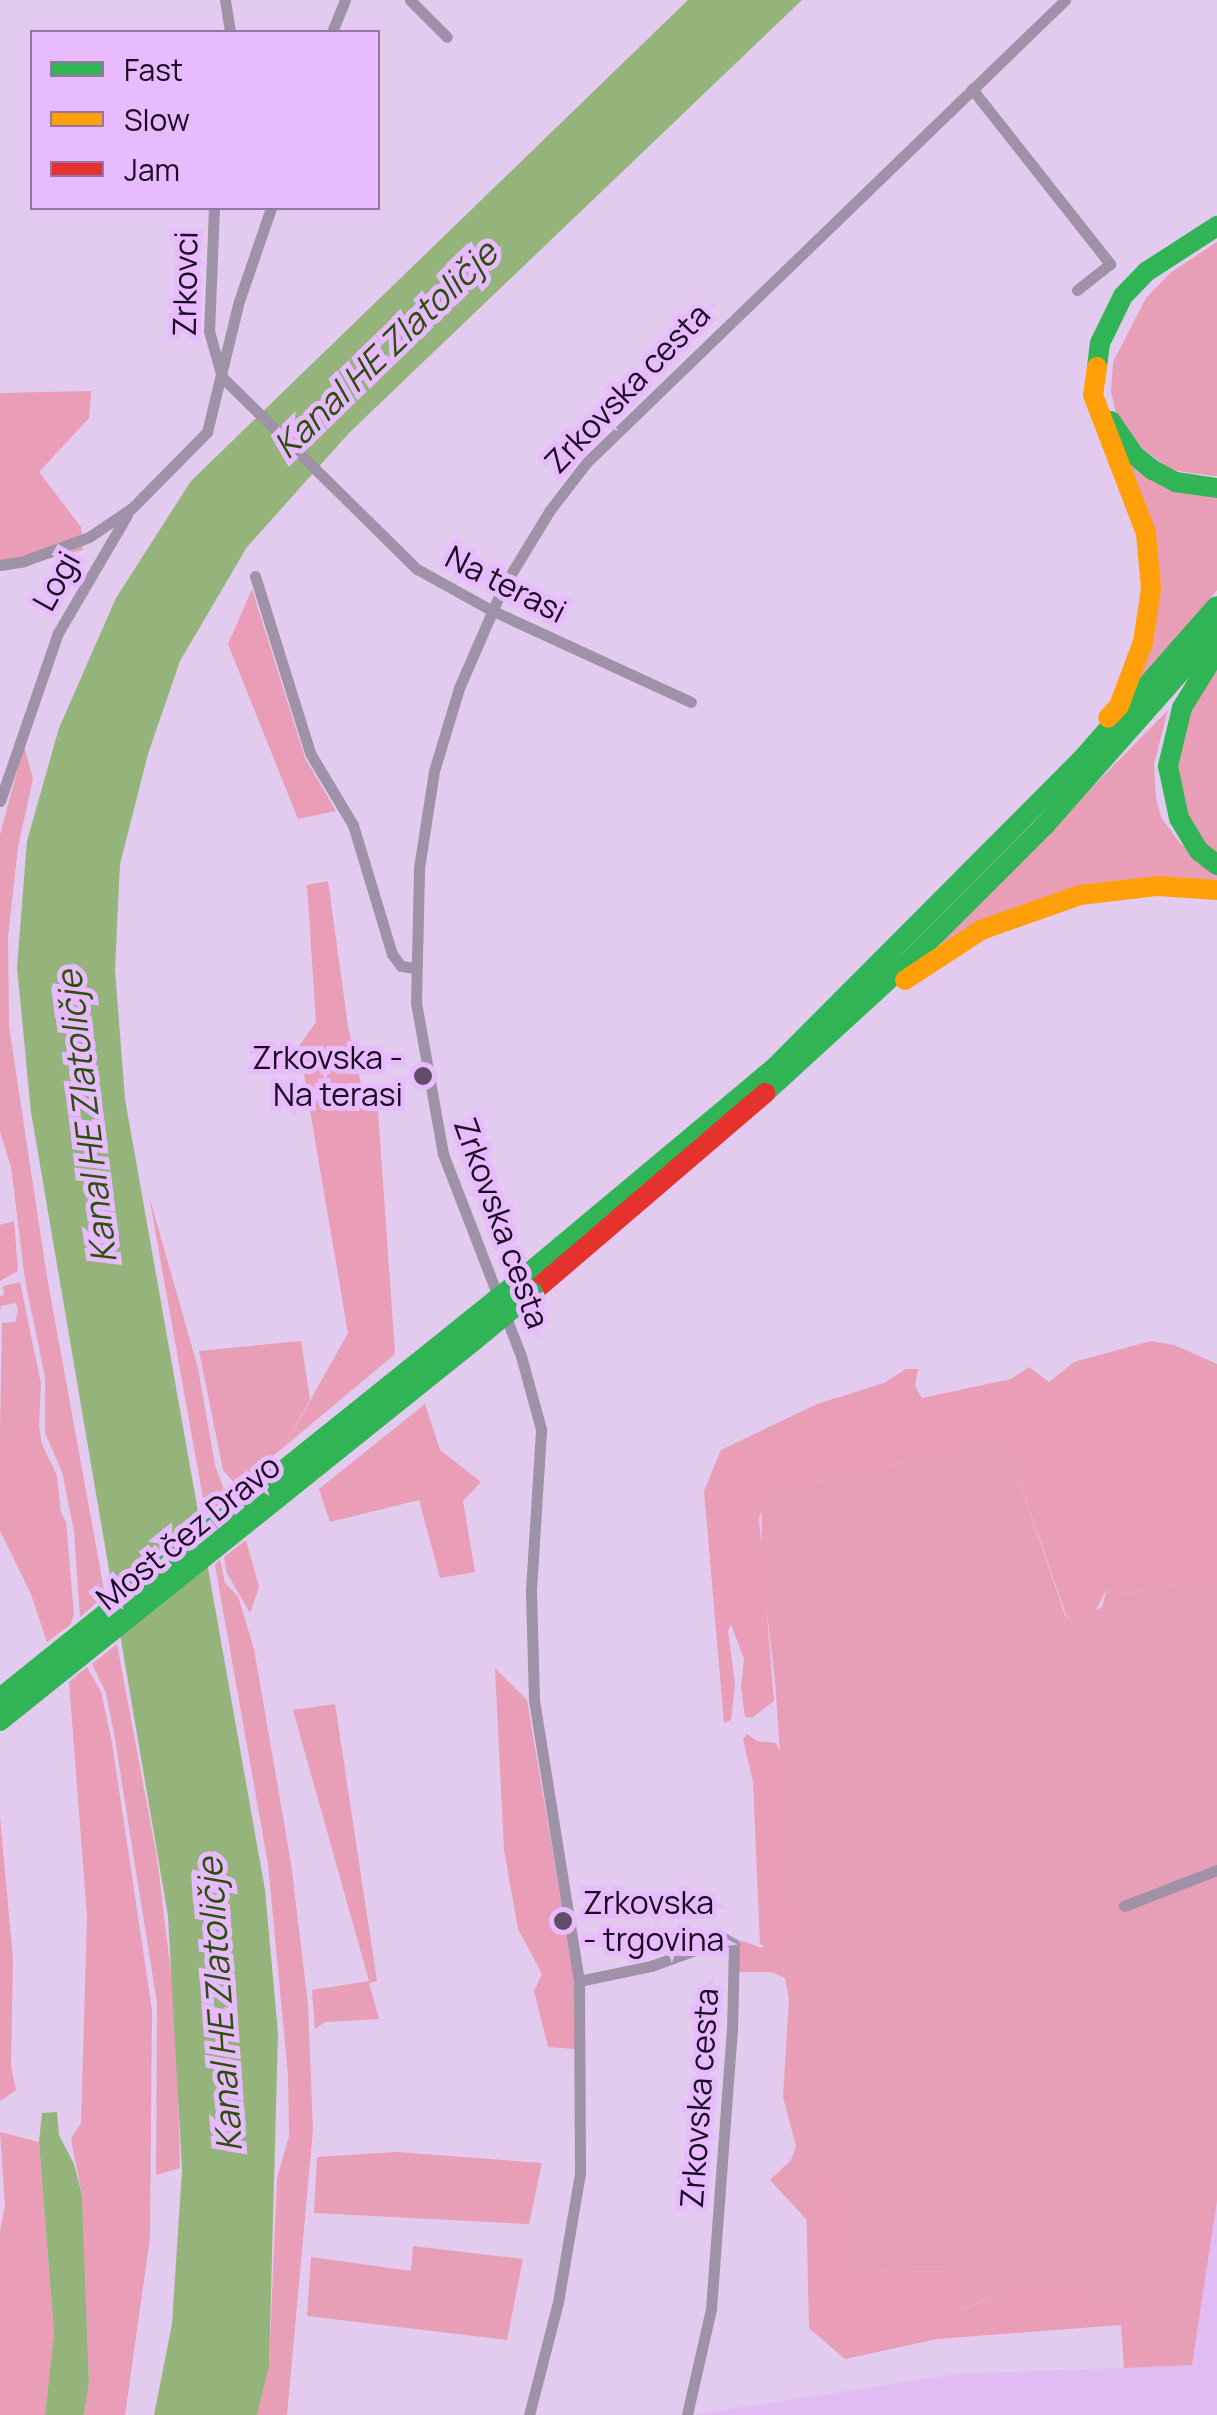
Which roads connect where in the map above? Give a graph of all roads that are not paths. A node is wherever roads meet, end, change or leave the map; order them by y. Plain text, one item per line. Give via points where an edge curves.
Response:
1 (224, 0) edge
2 (345, 0) edge
3 (410, 0) edge
4 (1066, 0) edge
5 (230, 30) edge
6 (333, 30) edge
7 (447, 37) dead end
8 (972, 89) junction
9 (214, 210) edge
10 (270, 210) edge
11 (1217, 226) edge
12 (1217, 238) edge
13 (1078, 290) dead end
14 (222, 377) junction
15 (324, 474) joint
16 (1217, 488) edge
17 (132, 508) junction
18 (0, 564) edge
19 (255, 576) dead end
20 (1217, 606) edge
21 (492, 610) junction
22 (1217, 631) edge
23 (1217, 651) edge
24 (692, 702) dead end
25 (1081, 760) junction
26 (0, 801) edge
27 (1217, 864) edge
28 (1217, 890) edge
29 (415, 968) junction
30 (824, 1038) junction
31 (529, 1284) junction
32 (469, 1333) junction
33 (0, 1698) edge
34 (0, 1721) edge
35 (1217, 1870) edge
36 (1124, 1906) dead end
37 (579, 1981) junction
38 (529, 2415) edge
39 (688, 2415) edge

1 - 5 street
2 - 6 street
3 - 7 street
4 - 8 street, Zrkovska cesta
8 - 13 street via 1110,264
8 - 21 street, Zrkovska cesta via 599,449 550,510
9 - 14 street, Zrkovci via 210,330
10 - 14 street, Logi
11 - 25 highway via 1146,272 1123,296 1100,343 1093,395 1146,533 1152,589 1119,706 1083,745
12 - 16 highway via 1182,259 1134,303 1107,358 1104,392 1115,429 1143,462 1176,482
14 - 15 street, Zrkovci
14 - 17 street, Logi via 207,432
15 - 21 street, Na terasi via 418,569
17 - 18 street, Logi via 89,537
17 - 26 street, Logi via 58,633
19 - 29 street via 310,753 354,825 392,954 401,966
20 - 25 highway
21 - 24 street, Na terasi
21 - 29 street, Zrkovska cesta via 434,771 419,868
22 - 30 highway via 1046,824
23 - 27 highway via 1182,708 1168,766 1179,818 1199,851
25 - 31 highway via 775,1067
28 - 30 highway via 1109,890 1047,905 952,946 837,1037
29 - 37 street, Zrkovska cesta via 434,1123 460,1208 522,1356 541,1429 530,1590 534,1700
30 - 31 highway via 706,1147
31 - 32 highway, bridge
32 - 33 highway, Most čez Dravo via 411,1368
32 - 34 highway, Most čez Dravo via 414,1390
35 - 36 street
37 - 38 street, Zrkovska cesta via 580,2173 558,2302
37 - 39 street, Zrkovska cesta via 651,1966 725,1939 734,1944 712,2309

